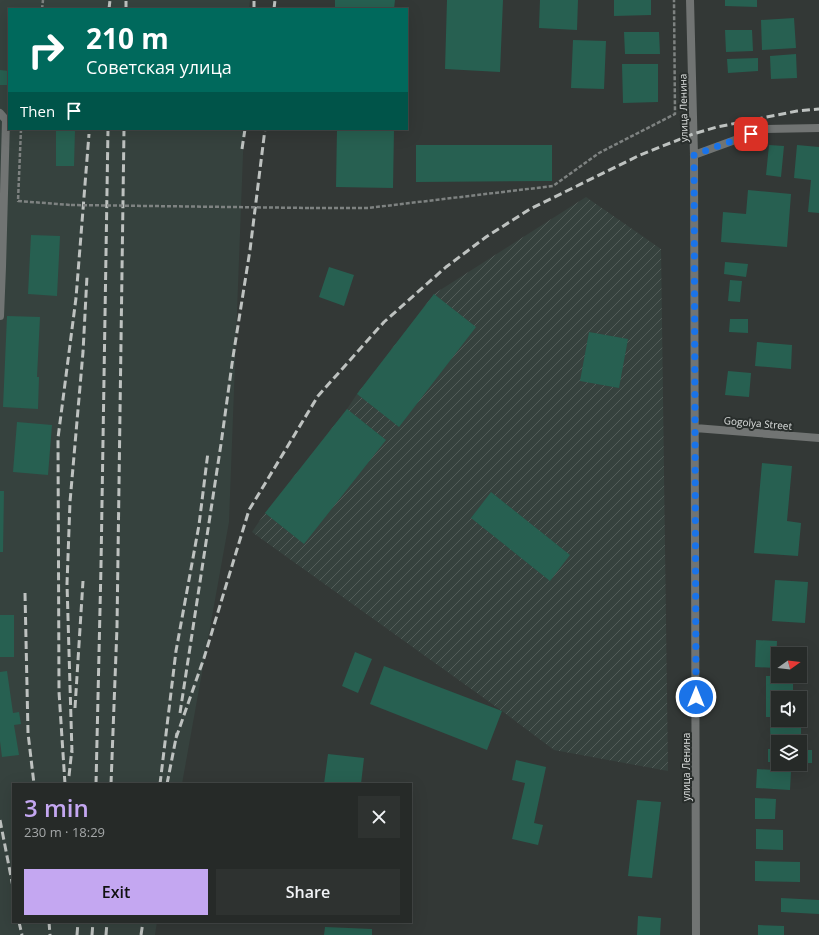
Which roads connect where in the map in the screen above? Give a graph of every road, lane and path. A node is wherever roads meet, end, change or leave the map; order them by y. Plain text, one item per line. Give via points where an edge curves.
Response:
1 (674, 0) edge
2 (690, 0) edge
3 (0, 113) edge
4 (819, 128) edge
5 (21, 130) edge
6 (694, 155) junction
7 (0, 316) edge
8 (695, 428) junction
9 (819, 438) edge
10 (696, 935) edge

1 - 5 path, bridge via 675,114 599,153 553,186 368,208 71,205 18,201
2 - 6 street, улица Ленина
3 - 7 street via 6,120
4 - 6 street via 765,129
6 - 8 street, улица Ленина
8 - 9 street, Gogolya Street
8 - 10 street, улица Ленина

